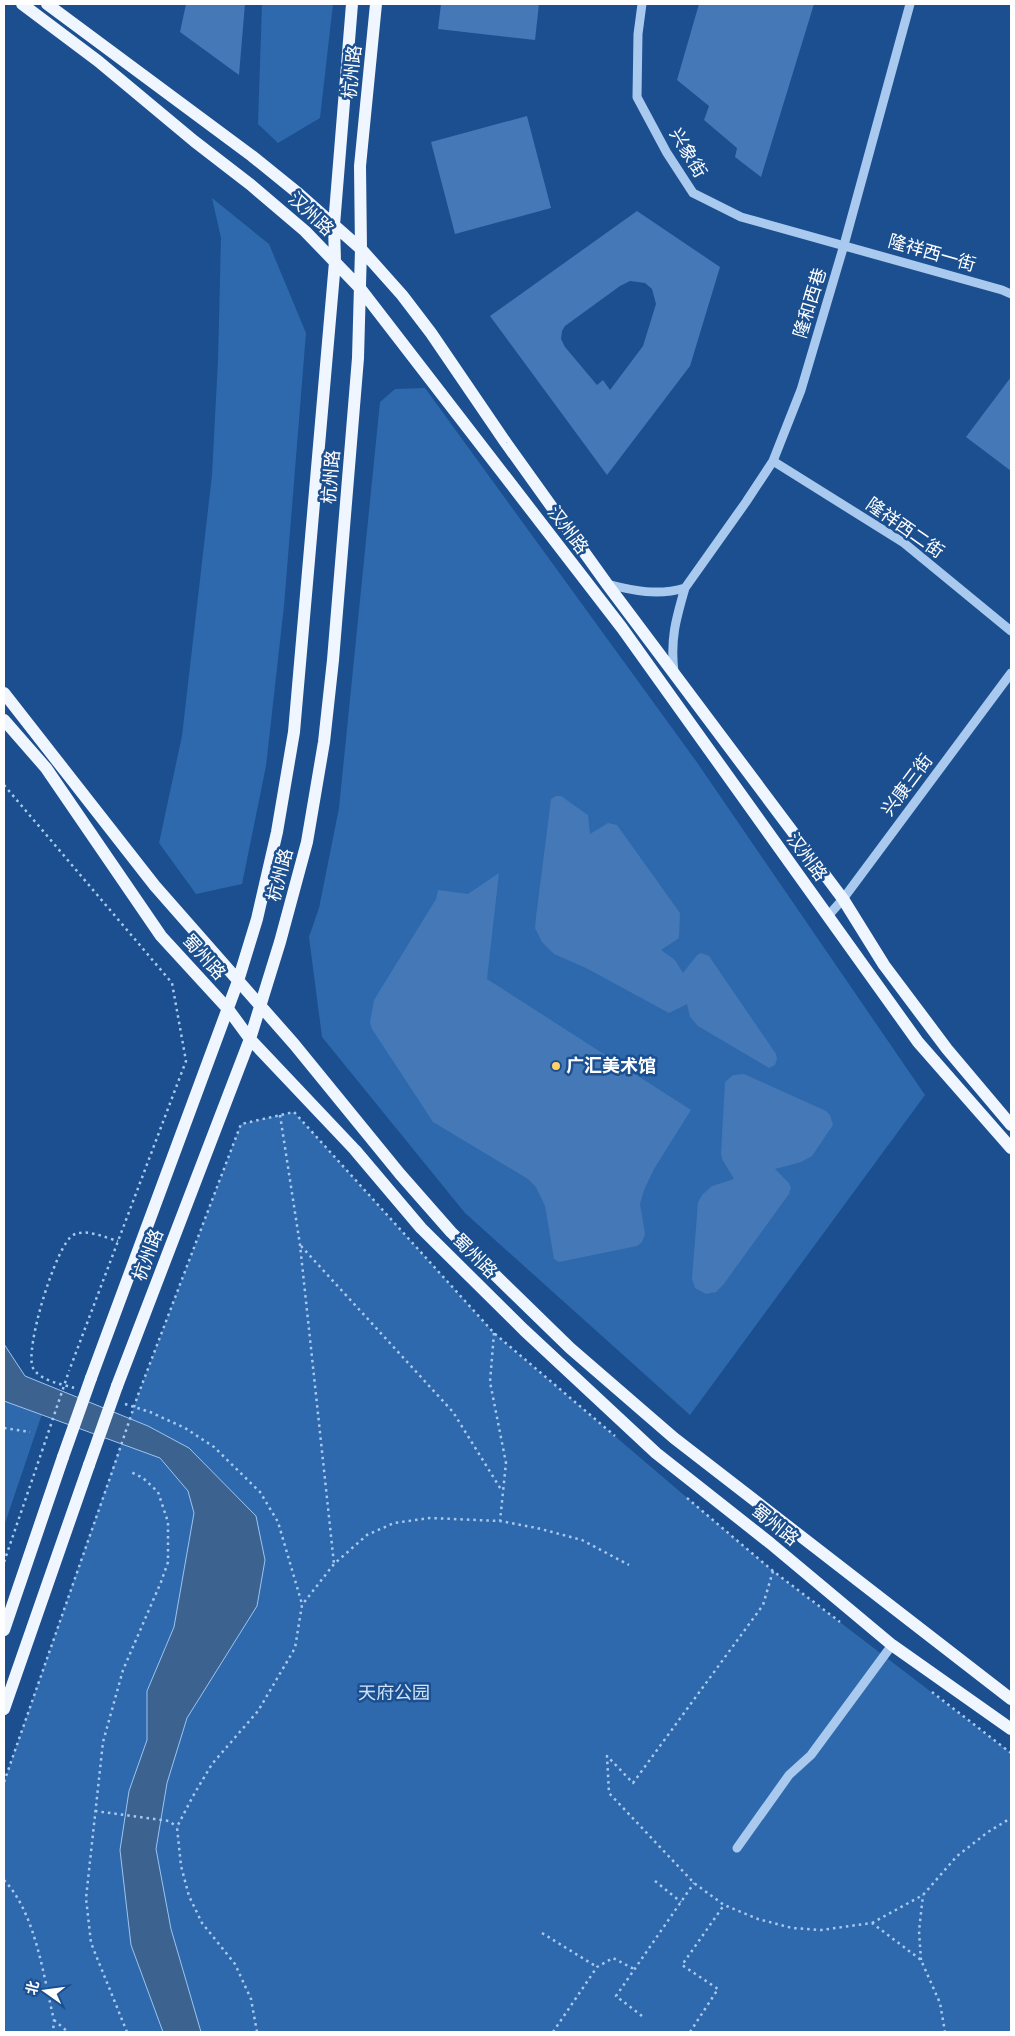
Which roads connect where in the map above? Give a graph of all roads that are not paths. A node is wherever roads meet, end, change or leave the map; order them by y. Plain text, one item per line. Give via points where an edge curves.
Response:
1 (22, 4) edge
2 (47, 4) edge
3 (352, 4) edge
4 (376, 4) edge
5 (642, 4) edge
6 (910, 4) edge
7 (334, 225) junction
8 (844, 245) junction
9 (361, 249) junction
10 (336, 262) junction
11 (359, 288) junction
12 (1011, 294) edge
13 (773, 461) junction
14 (607, 584) junction
15 (685, 588) junction
16 (1011, 631) edge
17 (1011, 673) edge
18 (674, 675) junction
19 (4, 692) edge
20 (4, 720) edge
21 (843, 899) junction
22 (828, 916) junction
23 (238, 981) junction
24 (260, 1005) junction
25 (228, 1009) junction
26 (250, 1039) junction
27 (1011, 1125) edge
28 (1011, 1148) edge
29 (4, 1630) edge
30 (892, 1645) junction
31 (1011, 1699) edge
32 (4, 1709) edge
33 (1011, 1729) edge
34 (738, 1848) dead end

1 - 10 main road, 汉州路 via 252,184
2 - 7 main road, 汉州路 via 252,156
3 - 7 main road, 杭州路
4 - 9 main road, 杭州路 via 360,166
5 - 8 street, 兴象街 via 637,97 693,193 741,217
6 - 8 street, 隆和西巷
7 - 9 main road, 汉州路
7 - 10 main road, 杭州路
8 - 12 street, 隆祥西一街
8 - 13 street, 隆和西巷 via 801,390
9 - 11 main road, 杭州路
9 - 14 main road, 汉州路 via 431,333
10 - 11 main road, 汉州路
10 - 23 main road, 杭州路 via 294,732 277,832 257,919
11 - 22 main road, 汉州路 via 622,628
11 - 24 main road, 杭州路 via 357,368 324,742 307,842
13 - 15 street, 隆和西巷
13 - 16 street, 隆祥西二街 via 904,542
14 - 15 street via 643,592 670,593
14 - 18 main road, 汉州路
15 - 18 street, 隆和西巷 via 671,650
17 - 21 street, 兴康三街
18 - 21 main road, 汉州路
19 - 23 main road, 蜀州路 via 155,886
20 - 25 main road, 蜀州路 via 46,768 161,936
21 - 22 street, 兴康三街
21 - 27 main road, 汉州路 via 884,965 947,1050
22 - 28 main road, 汉州路 via 918,1042
23 - 24 main road, 蜀州路
23 - 25 main road, 杭州路
24 - 26 main road, 杭州路
24 - 31 main road, 蜀州路 via 451,1232 570,1348 674,1438
25 - 26 main road, 蜀州路
25 - 29 main road, 杭州路, bridge via 91,1378
26 - 30 main road, 蜀州路 via 355,1150 421,1228 524,1330 656,1453
26 - 32 main road, 杭州路, bridge via 117,1386
30 - 33 main road, 蜀州路
30 - 34 street via 811,1755 789,1775

